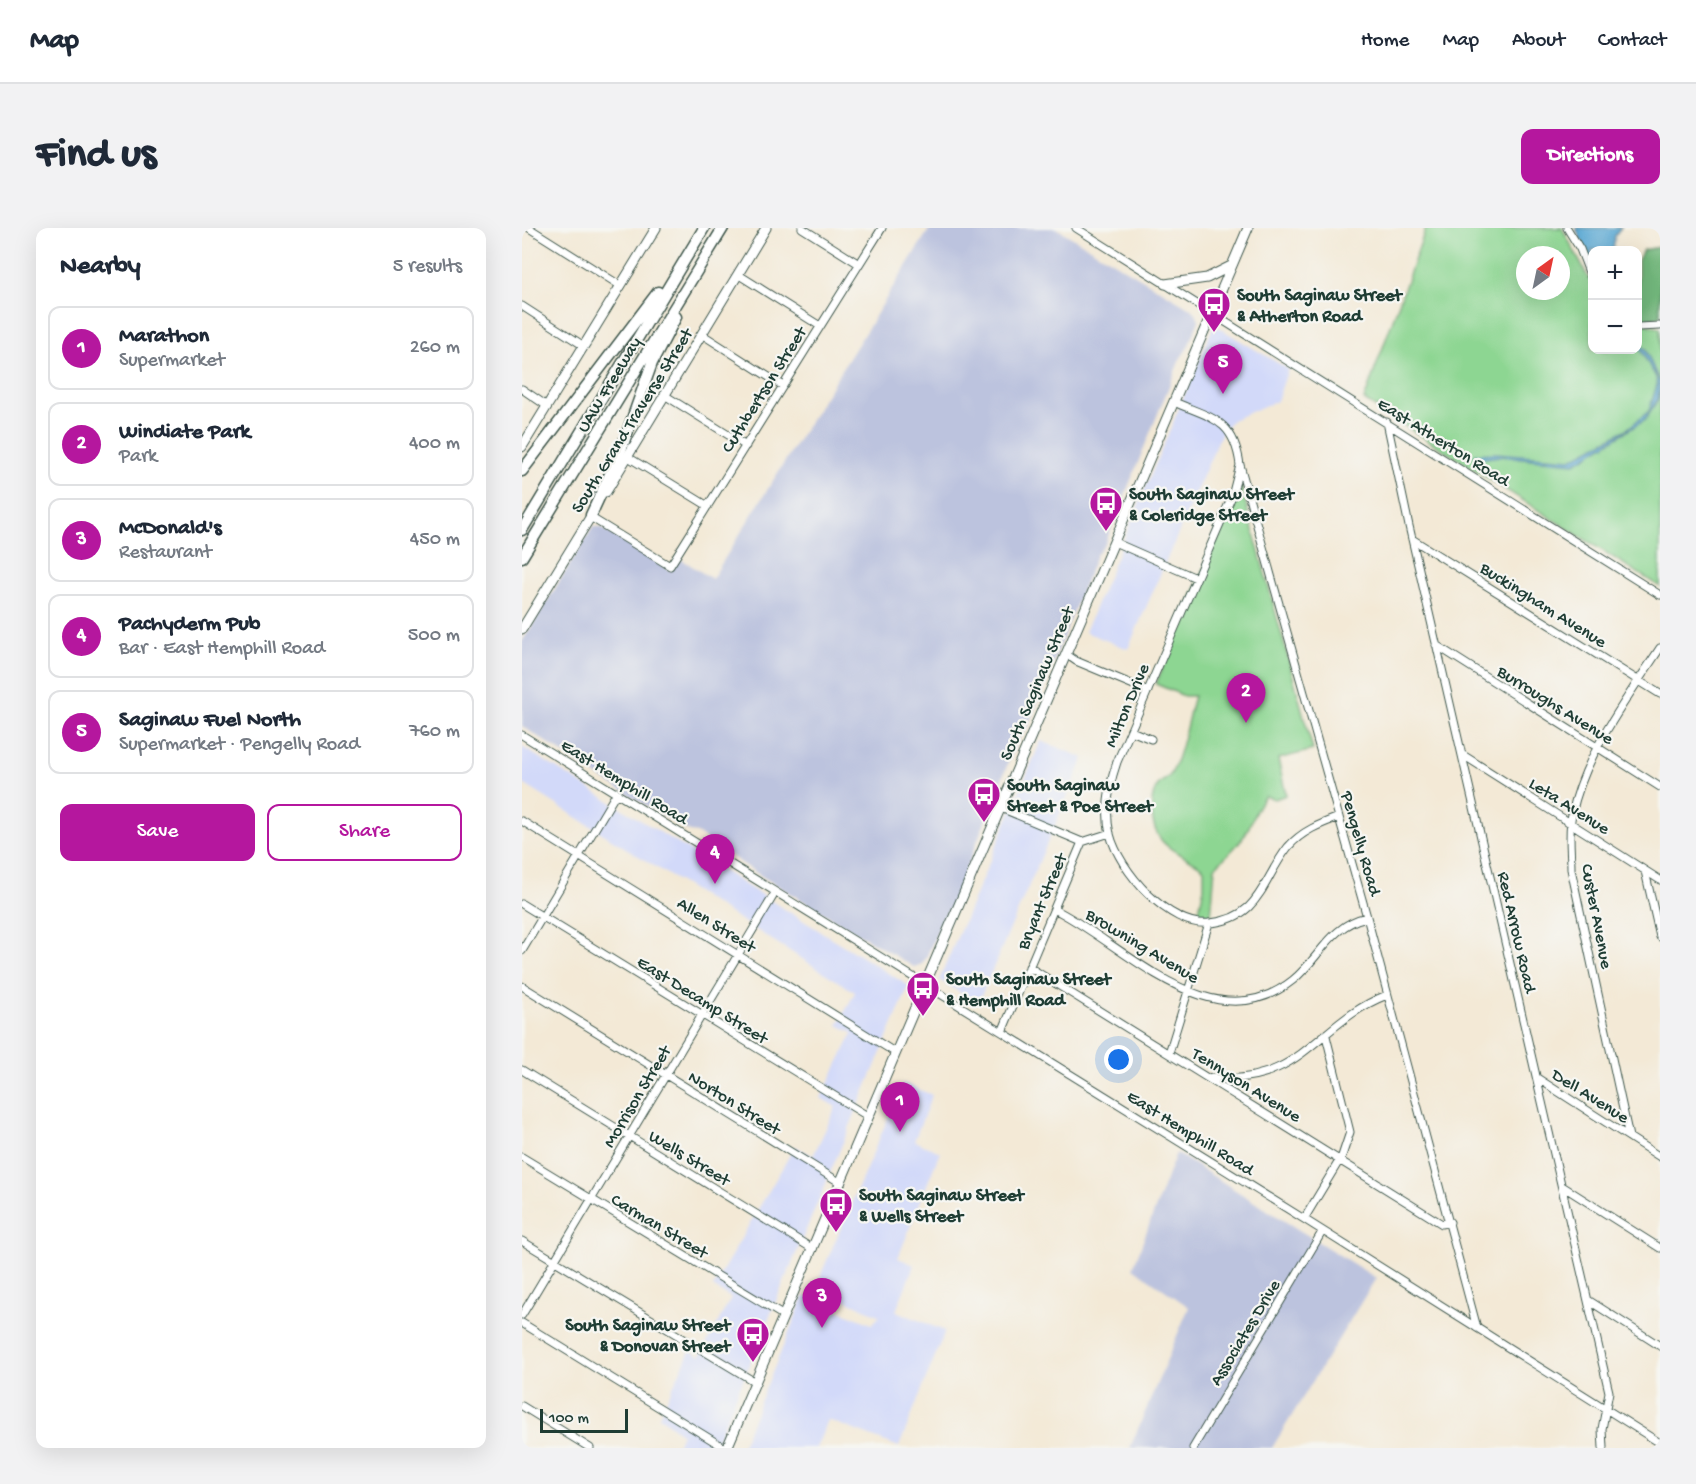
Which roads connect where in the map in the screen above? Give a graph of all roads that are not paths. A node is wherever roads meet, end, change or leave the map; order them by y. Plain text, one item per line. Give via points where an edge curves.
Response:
1 (529, 228) edge
2 (656, 228) edge
3 (703, 228) edge
4 (724, 228) edge
5 (766, 228) edge
6 (802, 228) edge
7 (882, 228) edge
8 (1076, 228) edge
9 (1248, 228) edge
10 (1567, 228) edge
11 (859, 264) junction
12 (1232, 266) junction
13 (1588, 268) edge
14 (739, 275) junction
15 (1165, 284) junction
16 (621, 286) junction
17 (522, 306) edge
18 (1212, 313) junction
19 (820, 326) junction
20 (1660, 326) edge
21 (1642, 327) edge
22 (703, 335) junction
23 (584, 346) junction
24 (783, 386) junction
25 (522, 389) edge
26 (666, 396) junction
27 (1174, 402) junction
28 (547, 406) junction
29 (1387, 422) junction
30 (746, 446) junction
31 (522, 447) edge
32 (628, 457) junction
33 (1240, 465) junction
34 (522, 471) edge
35 (708, 506) junction
36 (591, 516) junction
37 (522, 530) edge
38 (1412, 538) junction
39 (1114, 542) junction
40 (522, 557) edge
41 (1196, 578) junction
42 (1660, 595) edge
43 (522, 629) edge
44 (1436, 645) junction
45 (1660, 648) edge
46 (1066, 654) junction
47 (1639, 681) junction
48 (1148, 691) junction
49 (1660, 694) edge
50 (1131, 731) junction
51 (522, 735) edge
52 (1151, 739) dead end
53 (1598, 748) junction
54 (1463, 755) junction
55 (1660, 787) edge
56 (617, 792) junction
57 (1001, 808) junction
58 (1339, 817) junction
59 (522, 821) edge
60 (1571, 823) junction
61 (1110, 833) junction
62 (1082, 842) junction
63 (579, 856) junction
64 (1645, 871) junction
65 (1660, 880) edge
66 (775, 893) junction
67 (522, 904) edge
68 (1054, 909) junction
69 (543, 916) junction
70 (1367, 917) junction
71 (1209, 924) junction
72 (1660, 936) edge
73 (522, 951) edge
74 (738, 955) junction
75 (1029, 967) junction
76 (925, 985) junction
77 (522, 986) edge
78 (1186, 990) junction
79 (1387, 995) junction
80 (702, 1016) junction
81 (1002, 1032) junction
82 (1326, 1035) junction
83 (896, 1053) junction
84 (1169, 1053) junction
85 (522, 1070) edge
86 (665, 1076) junction
87 (1209, 1078) junction
88 (1537, 1078) junction
89 (870, 1117) junction
90 (629, 1137) junction
91 (1629, 1137) junction
92 (1660, 1156) edge
93 (522, 1157) edge
94 (1338, 1160) junction
95 (841, 1183) junction
96 (1562, 1186) junction
97 (591, 1200) junction
98 (1304, 1219) junction
99 (1450, 1222) junction
100 (1322, 1232) junction
101 (522, 1240) edge
102 (813, 1248) junction
103 (1660, 1248) edge
104 (555, 1261) junction
105 (1588, 1300) junction
106 (522, 1315) edge
107 (784, 1316) junction
108 (522, 1323) edge
109 (1477, 1328) junction
110 (1660, 1346) edge
111 (755, 1383) junction
112 (522, 1406) edge
113 (1606, 1408) junction
114 (1660, 1443) edge
115 (591, 1448) edge
116 (726, 1448) edge
117 (1193, 1448) edge
118 (1603, 1448) edge

1 - 16 street
2 - 16 main road
3 - 34 highway
3 - 37 highway, UAW Freeway
4 - 36 highway via 656,354 621,450
4 - 40 highway, UAW Freeway
5 - 14 main road, South Grand Traverse Street
6 - 11 street
7 - 11 street, Cuthbertson Street
8 - 15 street, East Atherton Road
9 - 12 main road, South Saginaw Street
10 - 13 street
11 - 19 street, Cuthbertson Street
12 - 15 main road via 1211,277
12 - 18 main road, South Saginaw Street
14 - 19 street
14 - 22 main road, South Grand Traverse Street
15 - 18 street, East Atherton Road
16 - 23 main road
17 - 23 street
18 - 27 main road, South Saginaw Street
18 - 29 street, East Atherton Road
19 - 24 street, Cuthbertson Street
20 - 21 street
22 - 24 street
22 - 26 main road, South Grand Traverse Street
23 - 28 main road
24 - 30 street, Cuthbertson Street
25 - 28 street
26 - 30 street
26 - 32 main road, South Grand Traverse Street
27 - 33 street, Pengelly Road via 1220,420 1238,446
27 - 39 main road, South Saginaw Street
28 - 31 main road
29 - 38 street, Red Arrow Road
29 - 42 street, East Atherton Road
30 - 35 street, Cuthbertson Street
32 - 35 street
32 - 36 main road, South Grand Traverse Street
33 - 41 street, Milton Drive via 1232,496
33 - 58 street, Pengelly Road
35 - 36 street, Cuthbertson Street via 670,566
36 - 43 main road, South Grand Traverse Street
38 - 44 street, Red Arrow Road
38 - 47 street, Buckingham Avenue
39 - 41 street
39 - 46 main road, South Saginaw Street
41 - 48 street, Milton Drive
44 - 53 street, Burroughs Avenue
44 - 54 street, Red Arrow Road
45 - 47 street, Custer Avenue
46 - 48 street
46 - 57 main road, South Saginaw Street
47 - 49 street, Buckingham Avenue
47 - 53 street, Custer Avenue
48 - 50 street, Milton Drive
50 - 52 street
50 - 61 street, Milton Drive via 1111,781 1107,812
51 - 56 street, East Hemphill Road
53 - 55 street, Burroughs Avenue
53 - 60 street, Custer Avenue via 1581,785
54 - 60 street, Leta Avenue
54 - 88 street, Red Arrow Road
56 - 63 street
56 - 66 street, East Hemphill Road
57 - 62 street
57 - 76 main road, South Saginaw Street
58 - 70 street, Pengelly Road
58 - 71 street via 1300,836 1287,849 1257,899 1243,912
59 - 63 street, Allen Street
60 - 64 street, Leta Avenue
60 - 91 street, Custer Avenue via 1571,869
61 - 62 street, Bryant Street
61 - 71 street, Milton Drive via 1118,854 1140,887 1177,914
62 - 68 street, Bryant Street
63 - 69 street
63 - 74 street, Allen Street
64 - 65 street, Leta Avenue
64 - 72 street
66 - 74 street, Morrison Street
66 - 76 street, East Hemphill Road
67 - 69 street, East Decamp Street
68 - 75 street, Bryant Street
68 - 78 street, Browning Avenue
69 - 73 street
69 - 80 street, East Decamp Street
70 - 78 street, Browning Avenue via 1342,926 1294,979 1266,996 1237,1003
70 - 79 street, Pengelly Road
71 - 78 street
74 - 80 street, Morrison Street
74 - 83 street, Allen Street
75 - 81 street, Bryant Street
75 - 84 street, Tennyson Avenue
76 - 81 street, East Hemphill Road
76 - 83 main road, South Saginaw Street
77 - 86 street, Norton Street
78 - 84 street
79 - 82 street via 1353,1011
79 - 99 street, Pengelly Road
80 - 86 street, Morrison Street
80 - 89 street, East Decamp Street
81 - 98 street, East Hemphill Road
82 - 87 street via 1298,1059 1275,1070 1228,1080
82 - 94 street via 1350,1132
83 - 89 main road, South Saginaw Street
84 - 87 street, Tennyson Avenue
85 - 90 street, Wells Street
86 - 90 street, Morrison Street
86 - 95 street, Norton Street
87 - 94 street, Tennyson Avenue
88 - 91 street, Dell Avenue
88 - 96 street, Red Arrow Road
89 - 95 main road, South Saginaw Street
90 - 97 street, Morrison Street
90 - 102 street, Wells Street
91 - 92 street, Dell Avenue
93 - 97 street, Carman Street
94 - 98 street
94 - 99 street, Tennyson Avenue via 1442,1224
95 - 102 main road, South Saginaw Street
96 - 103 street
96 - 105 street, Red Arrow Road
97 - 104 street, Morrison Street
97 - 107 street, Carman Street
98 - 100 street, East Hemphill Road
99 - 109 street, Pengelly Road
100 - 109 street, East Hemphill Road
100 - 117 street, Associates Drive
101 - 104 street
102 - 107 main road, South Saginaw Street
104 - 106 street, Morrison Street
104 - 111 street
105 - 110 street
105 - 113 street, Red Arrow Road via 1609,1392
107 - 111 main road, South Saginaw Street
108 - 116 street
109 - 113 street, East Hemphill Road
111 - 116 main road, South Saginaw Street
112 - 115 street
113 - 114 street, East Hemphill Road
113 - 118 street, Red Arrow Road

